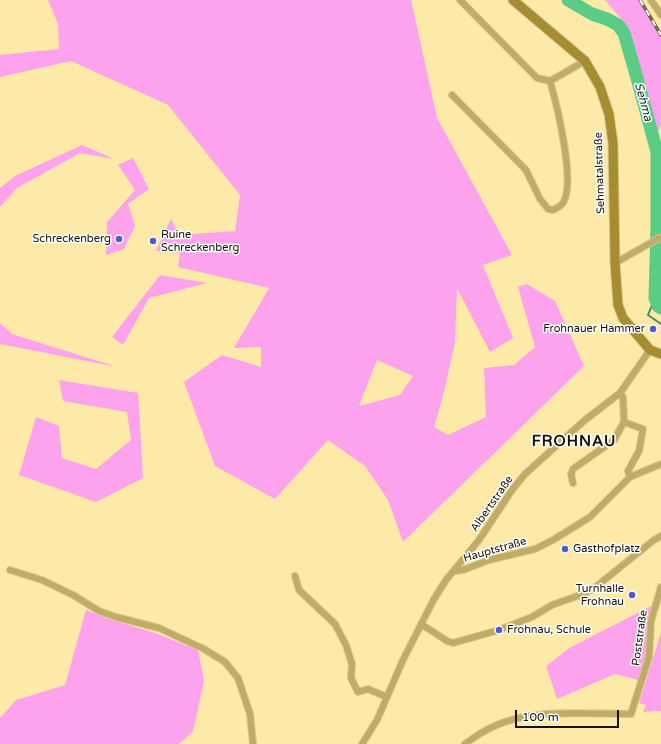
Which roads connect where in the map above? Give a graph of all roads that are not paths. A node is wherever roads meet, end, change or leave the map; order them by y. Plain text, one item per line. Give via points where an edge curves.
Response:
1 (460, 0) edge
2 (513, 0) edge
3 (651, 0) edge
4 (661, 16) edge
5 (585, 61) junction
6 (550, 81) junction
7 (452, 95) dead end
8 (661, 237) edge
9 (615, 263) junction
10 (650, 350) junction
11 (661, 354) edge
12 (620, 393) junction
13 (624, 422) junction
14 (661, 464) edge
15 (630, 476) junction
16 (573, 483) dead end
17 (661, 536) edge
18 (10, 570) dead end
19 (455, 571) junction
20 (295, 576) dead end
21 (661, 587) edge
22 (421, 624) junction
23 (387, 697) junction
24 (253, 744) edge
25 (362, 744) edge
26 (465, 744) edge

1 - 6 street via 537,78
2 - 5 main road, Sehmatalstraße
3 - 4 street
5 - 6 street
5 - 9 main road, Sehmatalstraße via 600,87 609,114 613,143
6 - 7 street via 565,146 567,192 564,202 553,210 548,209 540,199 526,170
8 - 9 street
9 - 10 main road, Sehmatalstraße via 618,305 623,318
10 - 11 main road
10 - 12 street, Albertstraße
12 - 13 street via 623,396
12 - 19 street, Albertstraße via 585,420 525,474
13 - 15 street via 643,429 639,451 628,471
13 - 16 street via 614,440 573,469
14 - 15 street, Hauptstraße
15 - 19 street, Hauptstraße via 590,517 553,540 535,549
17 - 22 street via 593,589 552,604 532,617 499,630 453,643
18 - 24 street via 48,583 105,613 159,628 204,648 225,662 238,678 250,714
19 - 22 street, Hauptstraße via 446,580
20 - 23 street via 299,590 335,624 346,645 352,664 351,678 358,692 368,689
21 - 26 street, Poststraße via 651,621 649,657 631,714 542,716 511,720 476,736
22 - 23 street, Hauptstraße
23 - 25 street, Hauptstraße

